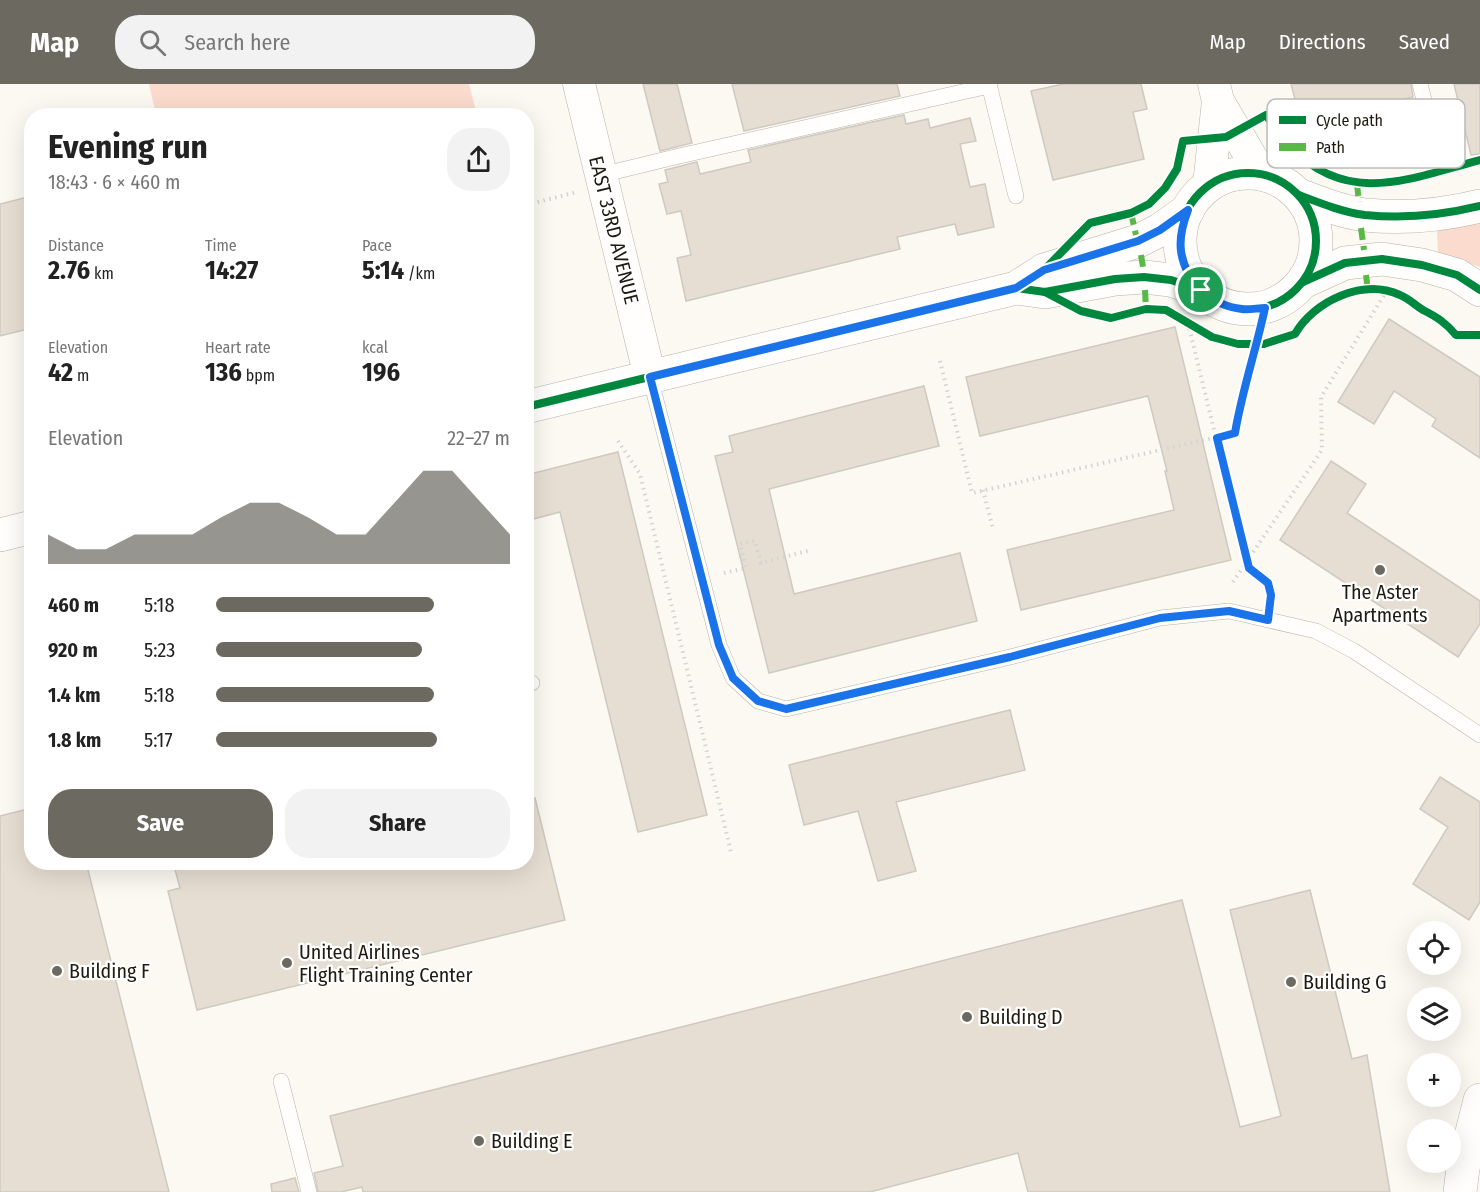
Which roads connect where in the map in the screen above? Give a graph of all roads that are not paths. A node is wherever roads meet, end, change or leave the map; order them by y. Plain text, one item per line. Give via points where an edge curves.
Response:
1 (579, 84) edge
2 (1420, 84) edge
3 (989, 85) edge
4 (1216, 92) edge
5 (1424, 99) edge
6 (1261, 174) junction
7 (602, 181) junction
8 (1209, 185) junction
9 (1299, 195) junction
10 (1016, 196) dead end
11 (1480, 206) edge
12 (1188, 210) junction
13 (1303, 282) junction
14 (1016, 288) junction
15 (1201, 290) junction
16 (1480, 290) edge
17 (650, 377) junction
18 (534, 405) edge
19 (24, 529) edge
20 (0, 535) edge
21 (1480, 735) edge
22 (281, 1081) dead end
23 (1480, 1100) edge
24 (309, 1192) edge
25 (1460, 1192) edge

1 - 7 street, EAST 33RD AVENUE
2 - 5 lane
3 - 7 lane via 675,156
3 - 10 lane
4 - 6 street
4 - 8 street
6 - 8 street via 1239,173
6 - 9 street
7 - 17 street, EAST 33RD AVENUE
8 - 12 street
9 - 11 street via 1366,215 1438,215
9 - 13 street via 1311,215 1316,238 1314,261
12 - 14 street via 1138,241 1044,270
12 - 15 street via 1181,230 1181,252 1188,273
13 - 15 street via 1287,298 1265,308 1243,310 1220,304
13 - 16 street via 1345,263 1382,259 1457,275
14 - 15 street via 1045,292 1144,277 1171,280
14 - 17 street
17 - 18 street
17 - 21 lane via 719,645 733,678 758,701 786,709 1160,618 1229,611 1316,631 1354,651
19 - 20 street
22 - 24 lane
23 - 25 street

